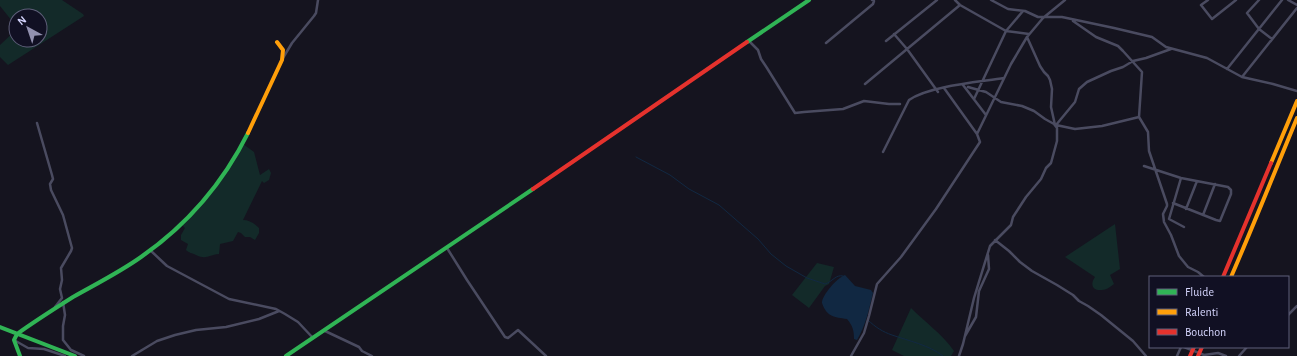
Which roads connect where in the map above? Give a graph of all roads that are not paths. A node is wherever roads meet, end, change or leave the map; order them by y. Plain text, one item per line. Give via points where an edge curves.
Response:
1 (318, 0) edge
2 (809, 0) edge
3 (872, 0) edge
4 (937, 0) edge
5 (955, 0) edge
6 (991, 0) edge
7 (1065, 0) edge
8 (1208, 0) edge
9 (1236, 0) edge
10 (1259, 0) edge
11 (1282, 0) edge
12 (1288, 0) edge
13 (960, 5) junction
14 (1297, 7) edge
15 (1023, 11) junction
16 (1043, 18) junction
17 (1070, 20) junction
18 (1259, 29) junction
19 (1006, 31) junction
20 (894, 34) junction
21 (1029, 34) junction
22 (1027, 37) junction
23 (1272, 39) junction
24 (749, 41) junction
25 (886, 41) dead end
26 (277, 42) dead end
27 (826, 43) dead end
28 (907, 49) junction
29 (1172, 49) junction
30 (282, 60) junction
31 (1132, 61) junction
32 (1227, 69) junction
33 (1242, 77) junction
34 (1005, 78) junction
35 (982, 82) junction
36 (865, 84) dead end
37 (963, 85) junction
38 (968, 87) dead end
39 (944, 88) junction
40 (978, 89) junction
41 (937, 91) junction
42 (1297, 91) edge
43 (974, 98) junction
44 (995, 98) junction
45 (1297, 101) edge
46 (900, 104) dead end
47 (986, 115) junction
48 (1139, 117) junction
49 (1297, 118) edge
50 (37, 123) dead end
51 (1056, 125) junction
52 (977, 134) junction
53 (884, 152) dead end
54 (1144, 166) dead end
55 (1156, 170) junction
56 (1180, 178) junction
57 (1197, 181) junction
58 (1215, 184) junction
59 (1173, 204) junction
60 (1186, 209) junction
61 (1203, 215) junction
62 (1184, 227) dead end
63 (995, 240) junction
64 (447, 248) junction
65 (150, 250) junction
66 (988, 253) junction
67 (1203, 276) edge
68 (1223, 276) edge
69 (1231, 276) edge
70 (62, 298) junction
71 (63, 304) junction
72 (1297, 306) edge
73 (52, 310) junction
74 (279, 311) junction
75 (1289, 314) edge
76 (0, 327) edge
77 (325, 331) junction
78 (17, 334) junction
79 (965, 337) junction
80 (313, 339) junction
81 (14, 340) junction
82 (1246, 348) edge
83 (1193, 349) edge
84 (1201, 355) edge
85 (20, 356) edge
86 (65, 356) edge
87 (75, 356) edge
88 (84, 356) edge
89 (132, 356) edge
90 (286, 356) edge
91 (372, 356) edge
92 (546, 356) edge
93 (851, 356) edge
94 (959, 356) edge
95 (1146, 356) edge
96 (1190, 356) edge
97 (1226, 356) edge
98 (1239, 356) edge

1 - 30 street via 316,13
2 - 24 main road
3 - 27 street via 873,4
4 - 20 street
5 - 13 street
6 - 15 street via 1008,8
7 - 16 street
8 - 9 street via 1201,5 1212,19
10 - 18 street via 1247,13
11 - 18 street
12 - 14 street
13 - 19 street
13 - 28 street
14 - 23 street
15 - 16 street
15 - 19 street
16 - 17 street
16 - 21 street
17 - 29 street via 1152,37 1161,45
17 - 31 street via 1091,34 1118,46
18 - 23 street
18 - 32 street
19 - 21 street
19 - 35 street
20 - 25 street
20 - 28 street
21 - 22 street
22 - 34 street
22 - 51 street via 1040,66 1050,80 1051,106
23 - 33 street
24 - 46 street via 758,50 795,114 843,109 864,101
24 - 64 main road
26 - 30 main road via 283,50
28 - 36 street
28 - 41 street
29 - 31 street
29 - 32 street via 1201,55
30 - 65 main road via 244,144 223,176 194,212
31 - 48 street via 1142,72
31 - 51 street via 1079,89 1072,106
32 - 33 street
33 - 42 street
34 - 35 street
34 - 44 street
35 - 37 street
35 - 40 street
37 - 39 street
37 - 43 street
38 - 40 street
39 - 41 street
39 - 52 street
40 - 43 street
40 - 44 street
41 - 53 street via 909,100
43 - 47 street
44 - 47 street
44 - 51 street via 1027,108
45 - 68 main road
47 - 52 street
48 - 51 street via 1102,126 1075,129
48 - 55 street via 1148,132 1149,151
49 - 69 main road
50 - 70 street via 53,179 50,184 51,190 63,215 72,248 61,268
51 - 63 street via 1057,141 1051,163 1026,197 1010,225
52 - 93 street via 980,142 940,203 901,257 877,284 864,333
54 - 55 street
55 - 56 street
55 - 67 street via 1167,204 1163,214 1164,222 1179,256 1188,267
56 - 57 street
56 - 59 street
57 - 58 street
57 - 60 street
58 - 61 street
58 - 61 street via 1228,187 1231,194 1221,219 1218,221
59 - 60 street
59 - 62 street via 1169,220
60 - 61 street
63 - 66 street
63 - 95 street via 1032,271 1101,315 1133,341
64 - 77 main road
64 - 92 street via 505,337 508,338 518,330
65 - 71 main road
65 - 74 street via 167,266 229,299
66 - 79 street
66 - 79 street via 989,269 980,291 976,317
70 - 71 street
70 - 73 street
71 - 73 main road
71 - 88 street via 63,340 70,350
72 - 75 street
73 - 78 main road
74 - 80 street via 298,322
74 - 89 street via 226,327 175,335 157,341
76 - 78 main road
77 - 80 main road
77 - 91 street
78 - 81 main road
78 - 87 main road
79 - 94 street
80 - 90 main road
81 - 85 main road
81 - 86 street via 28,348 44,349
82 - 98 street
83 - 84 street
83 - 96 main road
84 - 97 street via 1218,353

